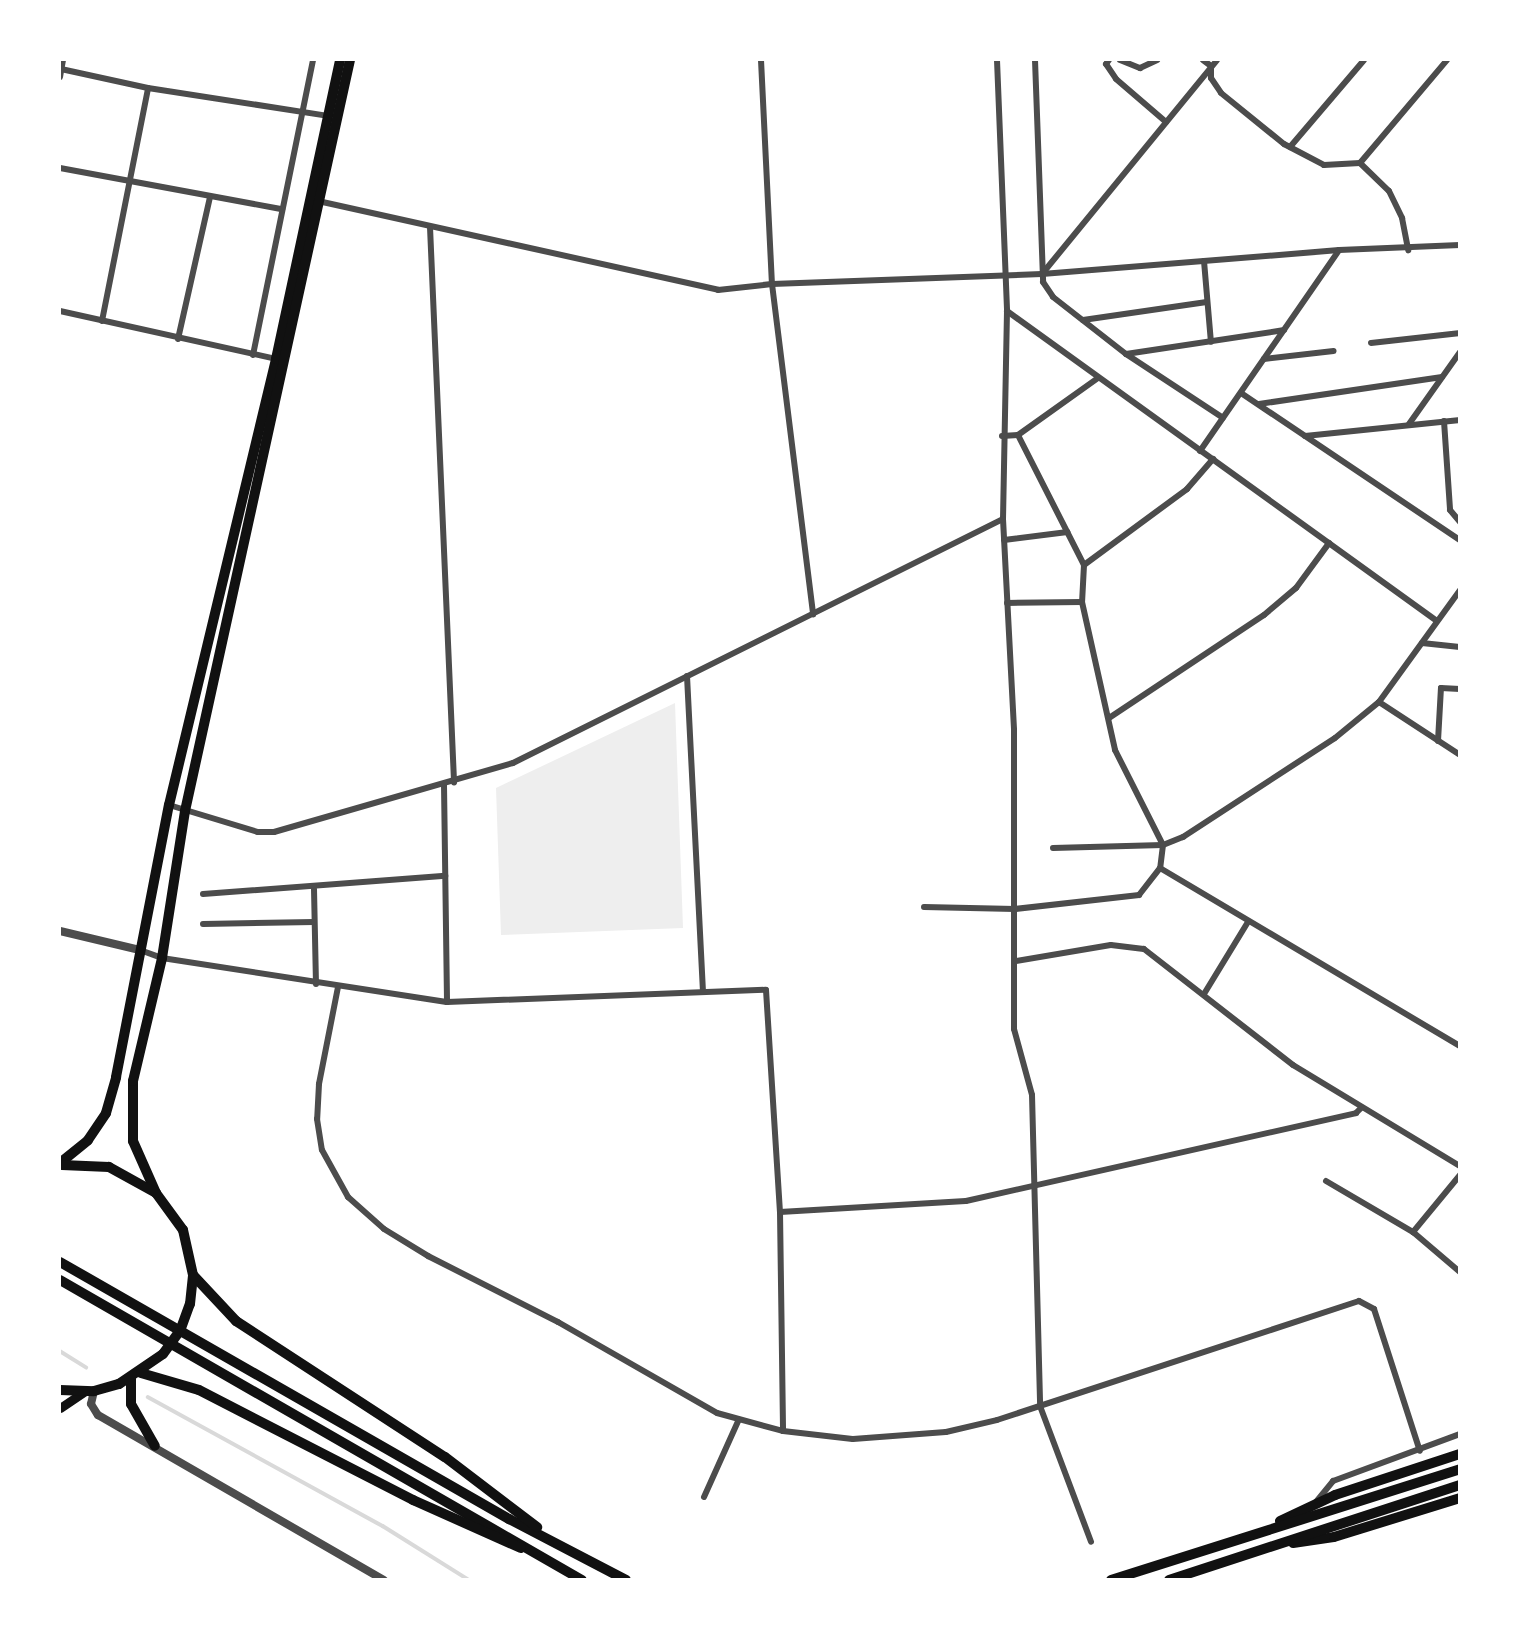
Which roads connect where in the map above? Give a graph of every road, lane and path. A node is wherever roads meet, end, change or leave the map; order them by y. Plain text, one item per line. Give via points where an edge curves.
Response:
1 (63, 60) edge
2 (313, 60) edge
3 (340, 60) edge
4 (350, 60) edge
5 (761, 60) edge
6 (997, 60) edge
7 (1035, 60) edge
8 (1109, 60) edge
9 (1120, 60) edge
10 (1157, 60) edge
11 (1203, 60) edge
12 (1217, 60) edge
13 (1364, 60) edge
14 (1447, 60) edge
15 (1211, 66) junction
16 (61, 69) junction
17 (60, 77) edge
18 (148, 88) junction
19 (302, 111) junction
20 (328, 116) junction
21 (1166, 122) junction
22 (1290, 146) junction
23 (1360, 163) junction
24 (60, 168) edge
25 (132, 182) junction
26 (210, 197) junction
27 (315, 201) junction
28 (282, 209) junction
29 (430, 227) junction
30 (1460, 245) edge
31 (1339, 250) junction
32 (1408, 250) junction
33 (1204, 261) junction
34 (1042, 274) junction
35 (1006, 276) junction
36 (772, 284) junction
37 (1207, 302) junction
38 (1007, 311) junction
39 (60, 312) edge
40 (1083, 320) junction
41 (103, 321) junction
42 (1284, 330) junction
43 (1460, 333) edge
44 (178, 339) junction
45 (1211, 342) junction
46 (1371, 343) dead end
47 (1334, 351) dead end
48 (1460, 352) edge
49 (1126, 354) junction
50 (253, 355) junction
51 (276, 359) junction
52 (1264, 359) junction
53 (1442, 377) junction
54 (1098, 378) junction
55 (1241, 393) junction
56 (1259, 404) junction
57 (1223, 418) junction
58 (1460, 419) edge
59 (1444, 421) junction
60 (1409, 424) junction
61 (1018, 435) junction
62 (1002, 436) junction
63 (1305, 436) junction
64 (1200, 451) junction
65 (1213, 459) junction
66 (1003, 519) junction
67 (1460, 522) edge
68 (1068, 532) junction
69 (1004, 540) junction
70 (1460, 540) edge
71 (1329, 543) junction
72 (1084, 565) junction
73 (1460, 590) edge
74 (1082, 602) junction
75 (1007, 603) junction
76 (813, 614) junction
77 (1437, 621) junction
78 (1422, 643) junction
79 (1460, 647) edge
80 (688, 676) junction
81 (1460, 689) edge
82 (1379, 702) junction
83 (1109, 718) junction
84 (1438, 741) junction
85 (1460, 754) edge
86 (454, 782) junction
87 (444, 785) junction
88 (169, 805) junction
89 (185, 811) junction
90 (1163, 845) junction
91 (1053, 848) dead end
92 (1160, 868) junction
93 (445, 876) junction
94 (314, 889) junction
95 (203, 894) dead end
96 (924, 908) dead end
97 (1015, 909) junction
98 (314, 922) junction
99 (1248, 922) junction
100 (203, 924) dead end
101 (60, 931) edge
102 (140, 950) junction
103 (162, 958) junction
104 (1016, 961) junction
105 (316, 984) junction
106 (338, 987) junction
107 (704, 990) junction
108 (1204, 994) junction
109 (447, 1002) junction
110 (1460, 1046) edge
111 (1362, 1107) junction
112 (60, 1164) edge
113 (1460, 1166) edge
114 (1460, 1175) edge
115 (1326, 1181) dead end
116 (1032, 1187) junction
117 (156, 1193) junction
118 (780, 1212) junction
119 (1413, 1232) junction
120 (60, 1262) edge
121 (1460, 1272) edge
122 (193, 1275) junction
123 (60, 1280) edge
124 (141, 1373) junction
125 (131, 1379) junction
126 (60, 1390) edge
127 (89, 1391) junction
128 (1040, 1406) junction
129 (60, 1408) edge
130 (739, 1419) junction
131 (783, 1431) junction
132 (1460, 1434) edge
133 (155, 1446) junction
134 (1420, 1451) junction
135 (1460, 1454) edge
136 (1460, 1469) edge
137 (1460, 1485) edge
138 (704, 1497) dead end
139 (1460, 1498) edge
140 (1316, 1502) junction
141 (1266, 1530) junction
142 (548, 1536) junction
143 (1091, 1542) dead end
144 (1278, 1544) junction
145 (540, 1554) junction
146 (384, 1580) edge
147 (582, 1580) edge
148 (626, 1580) edge
149 (1111, 1580) edge
150 (1169, 1580) edge

1 - 16 street
2 - 19 street
3 - 20 main road
4 - 27 main road
5 - 36 street
6 - 35 street
7 - 34 street
8 - 21 street via 1106,64 1116,79
9 - 10 street via 1140,68
11 - 15 street
12 - 15 street
13 - 22 street
14 - 23 street
15 - 21 street
15 - 22 street via 1211,78 1221,93
16 - 17 street
16 - 18 street
18 - 19 street
18 - 25 street
19 - 20 street
19 - 28 street
20 - 27 main road
21 - 34 street
22 - 23 street via 1324,165
23 - 32 street via 1389,191 1402,218
24 - 25 street
25 - 26 street
25 - 41 street
26 - 28 street
26 - 44 street
27 - 29 street
27 - 51 main road
27 - 89 main road
28 - 50 street
29 - 36 street via 718,290
29 - 86 street
30 - 32 street
31 - 32 street
31 - 33 street
31 - 42 street
33 - 34 street
33 - 37 street
34 - 35 street
34 - 40 street via 1053,297
35 - 36 street
35 - 38 street
36 - 76 street
37 - 40 street
37 - 45 street
38 - 54 street
38 - 62 street
39 - 41 street
40 - 49 street
41 - 44 street
42 - 45 street
42 - 52 street
43 - 46 street
44 - 50 street
45 - 49 street
47 - 52 street
48 - 53 street
49 - 57 street
50 - 51 street
51 - 88 main road
52 - 55 street
53 - 56 street
53 - 60 street
54 - 61 street
54 - 64 street
55 - 56 street
55 - 57 street
56 - 63 street
57 - 64 street
58 - 59 street
59 - 60 street
59 - 67 street via 1450,510
60 - 63 street
61 - 62 street
61 - 68 street
62 - 66 street
63 - 70 street
64 - 65 street
65 - 71 street
65 - 72 street via 1187,489
66 - 69 street
66 - 76 street
68 - 69 street
68 - 72 street
69 - 75 street
71 - 77 street
71 - 83 street via 1296,588 1264,615
72 - 74 street
73 - 77 street
74 - 75 street
74 - 83 street
75 - 97 street
76 - 80 street
77 - 78 street
78 - 79 street
78 - 82 street
80 - 86 street via 513,763
80 - 107 street
81 - 84 street via 1441,688
82 - 84 street
82 - 90 street via 1335,738
83 - 90 street via 1115,750
84 - 85 street
86 - 87 street
87 - 89 street via 274,832
87 - 93 street
88 - 89 street
88 - 102 main road
89 - 103 main road
90 - 91 street
90 - 92 street
92 - 97 street via 1139,895
92 - 99 street
93 - 94 street
93 - 109 street
94 - 95 street
94 - 98 street
96 - 97 street
97 - 104 street
98 - 100 street
98 - 105 street
99 - 108 street
99 - 110 street
101 - 102 street
102 - 103 street
102 - 112 main road via 106,1113 88,1140
103 - 105 street
103 - 117 main road via 130,1101 133,1141
104 - 108 street via 1126,944 1144,949
104 - 116 street via 1014,1029 1032,1095
105 - 106 street
106 - 109 street
106 - 130 street via 319,1084 317,1119 322,1150 348,1197 395,1237 428,1256 558,1322 717,1413
107 - 109 street
107 - 118 street via 766,990
108 - 111 street via 1293,1065
111 - 113 street
111 - 116 street via 1356,1113
112 - 117 main road via 109,1167
114 - 119 street
115 - 119 street
116 - 118 street via 966,1201
116 - 128 street
117 - 122 main road via 183,1230
118 - 131 street
119 - 121 street
120 - 142 main road via 509,1519
122 - 124 main road via 190,1304 180,1331
122 - 142 main road via 236,1321 446,1457
123 - 145 main road
124 - 125 main road
124 - 145 main road via 199,1390 497,1541
125 - 127 main road
125 - 133 main road via 131,1404
126 - 127 main road
127 - 129 main road
127 - 133 street via 98,1415
128 - 131 street via 947,1432 894,1439
128 - 134 street via 1363,1301 1374,1309
128 - 143 street
130 - 131 street
130 - 138 street
132 - 134 street
133 - 146 street
134 - 140 street via 1333,1481
135 - 140 main road
136 - 141 main road
137 - 144 main road
139 - 144 main road via 1334,1537
140 - 141 main road
141 - 149 main road
142 - 148 main road
144 - 150 main road
145 - 147 main road

